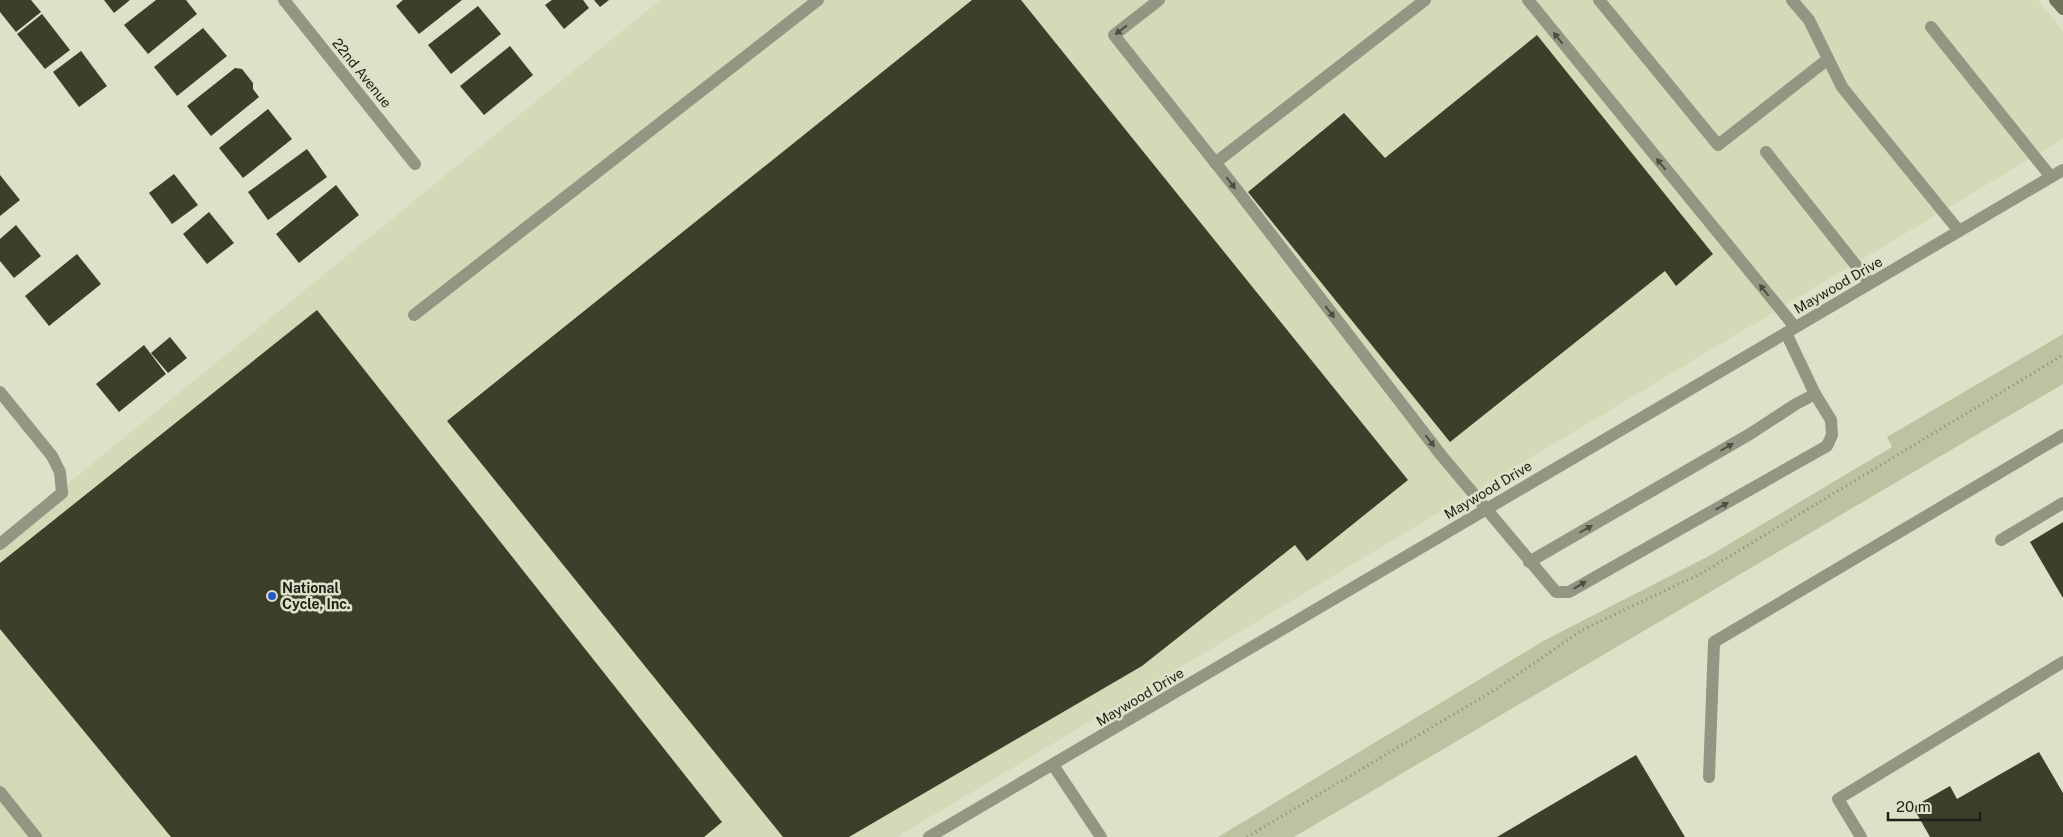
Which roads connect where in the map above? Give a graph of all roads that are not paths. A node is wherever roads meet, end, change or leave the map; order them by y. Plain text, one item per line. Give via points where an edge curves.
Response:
1 (284, 0) edge
2 (818, 0) edge
3 (1159, 0) edge
4 (1424, 0) edge
5 (1528, 0) edge
6 (1599, 0) edge
7 (1792, 0) edge
8 (2056, 0) edge
9 (2063, 9) edge
10 (1931, 27) dead end
11 (1828, 59) junction
12 (1766, 152) dead end
13 (1215, 162) junction
14 (415, 164) dead end
15 (2063, 170) edge
16 (2051, 177) junction
17 (1959, 231) junction
18 (1870, 284) junction
19 (414, 315) dead end
20 (1790, 330) junction
21 (0, 392) edge
22 (1815, 394) junction
23 (2063, 435) edge
24 (2063, 503) edge
25 (1485, 510) junction
26 (2001, 540) dead end
27 (0, 544) edge
28 (1529, 562) junction
29 (2063, 662) edge
30 (1053, 765) junction
31 (1709, 776) dead end
32 (0, 792) edge
33 (36, 837) edge
34 (929, 837) edge
35 (1101, 837) edge
36 (1861, 837) edge

1 - 14 street, 22nd Avenue
2 - 19 street
3 -> 13 street via 1114,36
4 - 13 street
20 -> 5 street
6 - 11 street via 1718,145
7 - 11 street via 1809,20
8 - 9 main road
10 - 16 street
11 - 17 street via 1842,87
12 - 18 street
13 -> 25 street
15 - 16 street, Maywood Drive
16 - 17 street, Maywood Drive
17 - 18 street, Maywood Drive
18 - 20 street, Maywood Drive
20 - 22 street
20 - 25 street, Maywood Drive
21 - 27 street via 52,456 60,472 62,492
28 -> 22 street
28 -> 22 street via 1556,592 1569,592 1827,446 1832,435 1831,420
23 - 31 street via 1714,642
24 - 26 street
25 - 28 street
25 - 30 street, Maywood Drive
29 - 36 street via 1838,799
30 - 34 street, Maywood Drive
30 - 35 street
32 - 33 street

